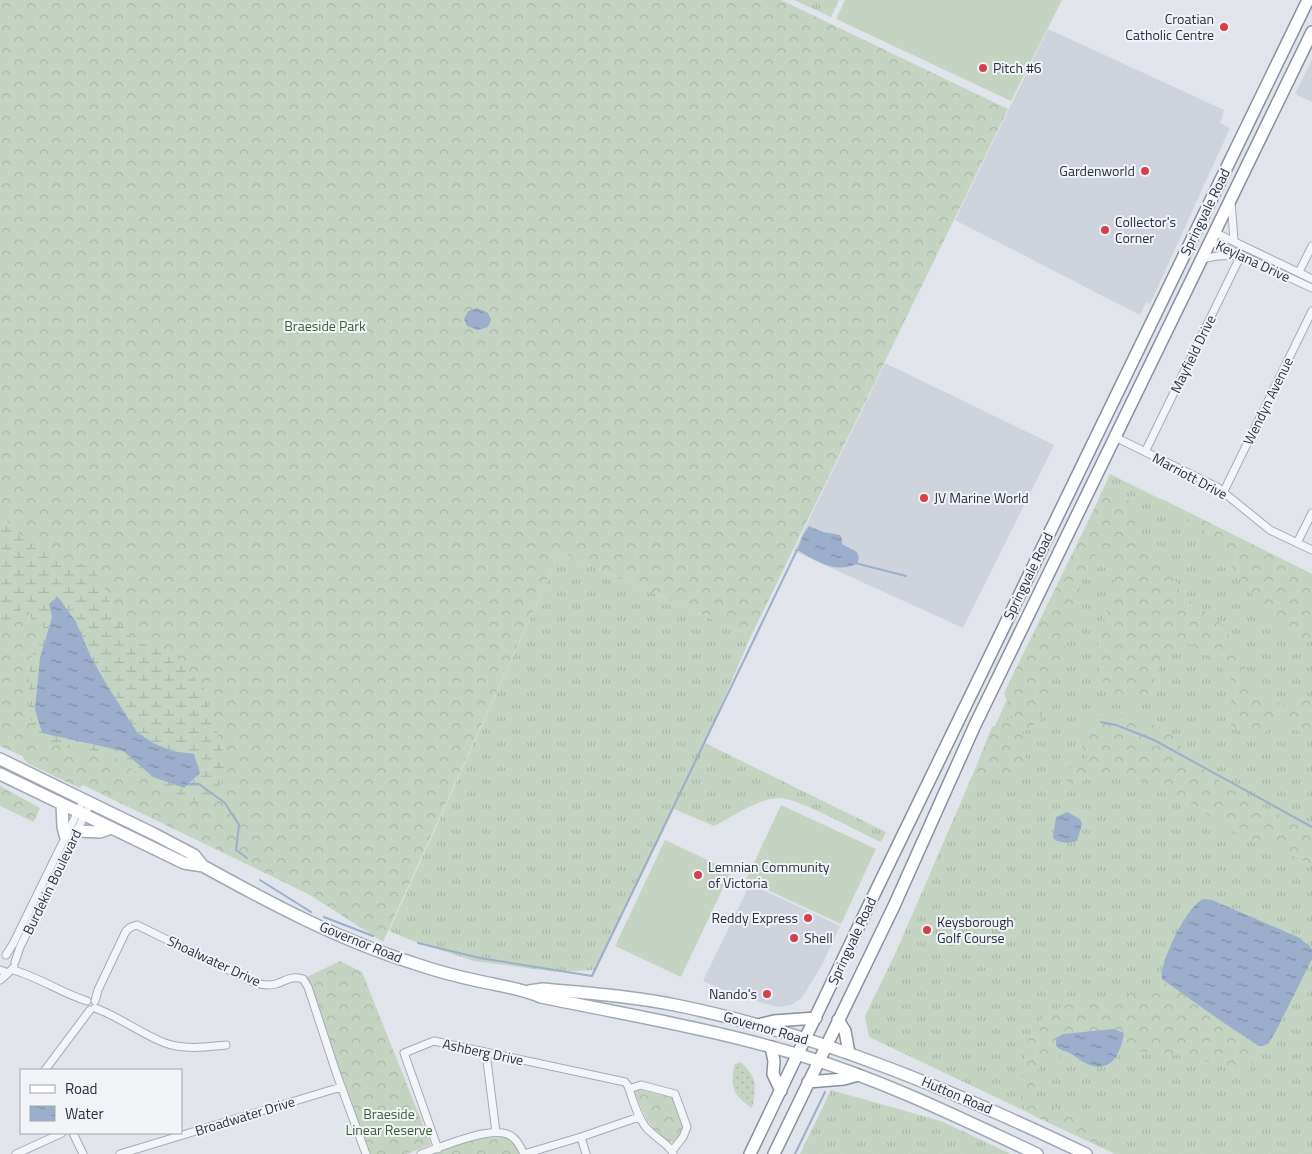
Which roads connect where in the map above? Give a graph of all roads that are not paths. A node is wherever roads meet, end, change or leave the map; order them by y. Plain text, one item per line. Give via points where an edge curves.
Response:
1 (1308, 0) edge
2 (1312, 32) edge
3 (1231, 198) junction
4 (1197, 229) junction
5 (1212, 236) junction
6 (1234, 240) junction
7 (1312, 246) edge
8 (1241, 255) junction
9 (1202, 259) junction
10 (1299, 272) junction
11 (1312, 279) edge
12 (1312, 288) edge
13 (1312, 311) edge
14 (1115, 437) junction
15 (1145, 452) junction
16 (1224, 492) junction
17 (1312, 513) edge
18 (1297, 543) junction
19 (1312, 550) edge
20 (0, 759) edge
21 (0, 774) edge
22 (87, 801) junction
23 (62, 804) junction
24 (81, 814) junction
25 (110, 828) junction
26 (78, 831) junction
27 (65, 835) junction
28 (203, 866) junction
29 (2, 957) edge
30 (13, 967) junction
31 (0, 970) edge
32 (0, 980) edge
33 (529, 992) junction
34 (91, 1005) junction
35 (816, 1018) junction
36 (838, 1020) junction
37 (758, 1025) junction
38 (806, 1039) junction
39 (226, 1045) dead end
40 (826, 1045) junction
41 (771, 1047) junction
42 (486, 1053) junction
43 (849, 1053) junction
44 (798, 1055) junction
45 (818, 1061) junction
46 (46, 1069) edge
47 (858, 1075) junction
48 (808, 1082) junction
49 (341, 1087) junction
50 (629, 1089) junction
51 (781, 1091) junction
52 (639, 1117) junction
53 (496, 1132) junction
54 (60, 1134) edge
55 (73, 1134) edge
56 (581, 1137) junction
57 (438, 1148) junction
58 (673, 1152) edge
59 (16, 1154) edge
60 (83, 1154) edge
61 (120, 1154) edge
62 (366, 1154) edge
63 (420, 1154) edge
64 (524, 1154) edge
65 (586, 1154) edge
66 (750, 1154) edge
67 (774, 1154) edge
68 (1037, 1154) edge
69 (1086, 1154) edge

1 - 4 main road, Springvale Road
2 - 3 main road, Springvale Road
3 - 5 main road, Springvale Road
3 - 6 street
4 - 5 main road, Keylana Drive
4 - 35 main road, Springvale Road
5 - 6 street, Keylana Drive
5 - 8 street, Keylana Drive
5 - 9 main road, Springvale Road
6 - 10 street, Keylana Drive
7 - 10 street
8 - 9 street
8 - 12 street, Keylana Drive
8 - 15 street, Mayfield Drive
9 - 14 main road, Springvale Road
10 - 11 street, Keylana Drive
13 - 16 street, Wendyn Avenue
14 - 15 street, Marriott Drive
14 - 36 main road, Springvale Road via 975,725 894,906
15 - 16 street, Marriott Drive
16 - 18 street, Marriott Drive via 1266,528
17 - 18 street
18 - 19 street, Marriott Drive
20 - 22 main road, Governor Road
21 - 23 main road, Governor Road
22 - 24 street, Burdekin Boulevard
22 - 28 main road, Governor Road via 194,855
23 - 24 main road, Governor Road
23 - 27 main road
24 - 25 main road, Governor Road
24 - 26 street, Burdekin Boulevard
24 - 27 street, Burdekin Boulevard
25 - 26 main road via 100,832
25 - 28 main road, Governor Road via 184,864
26 - 30 street, Burdekin Boulevard
27 - 29 street, Burdekin Boulevard via 13,944
28 - 33 main road, Governor Road via 279,906 369,947 445,973
29 - 30 street via 12,957
30 - 31 street
30 - 32 street, Burdekin Boulevard
30 - 34 street
33 - 37 main road, Governor Road via 543,988 641,999
33 - 41 main road, Governor Road
34 - 39 street via 166,1043 195,1048
34 - 46 street
34 - 49 street, Shoalwater Drive via 126,932 137,925 255,982 265,985 298,977 308,987
35 - 37 main road
35 - 38 main road, Springvale Road
36 - 40 main road, Springvale Road
36 - 43 main road via 845,1031
37 - 38 main road, Governor Road
38 - 40 main road, Governor Road
38 - 44 main road, Springvale Road
40 - 43 main road, Hutton Road
40 - 45 main road, Springvale Road
41 - 44 main road, Governor Road
41 - 51 main road via 774,1074
42 - 50 street, Ashberg Drive via 622,1082
42 - 53 street
42 - 57 street, Ashberg Drive via 434,1041 404,1053
43 - 69 main road, Hutton Road via 955,1094
44 - 45 main road, Governor Road
44 - 51 main road, Springvale Road
45 - 47 main road, Hutton Road
45 - 48 main road, Springvale Road
47 - 48 main road
47 - 68 main road, Hutton Road via 922,1100
48 - 67 main road, Springvale Road
49 - 61 street, Broadwater Drive
49 - 62 street, Shoalwater Drive
50 - 52 street
50 - 58 street via 641,1085 676,1096 687,1127
51 - 66 main road, Springvale Road
52 - 56 street
52 - 58 street
53 - 57 street
53 - 64 street via 508,1134 518,1142
54 - 59 street
55 - 60 street
56 - 64 street
56 - 65 street
57 - 63 street

